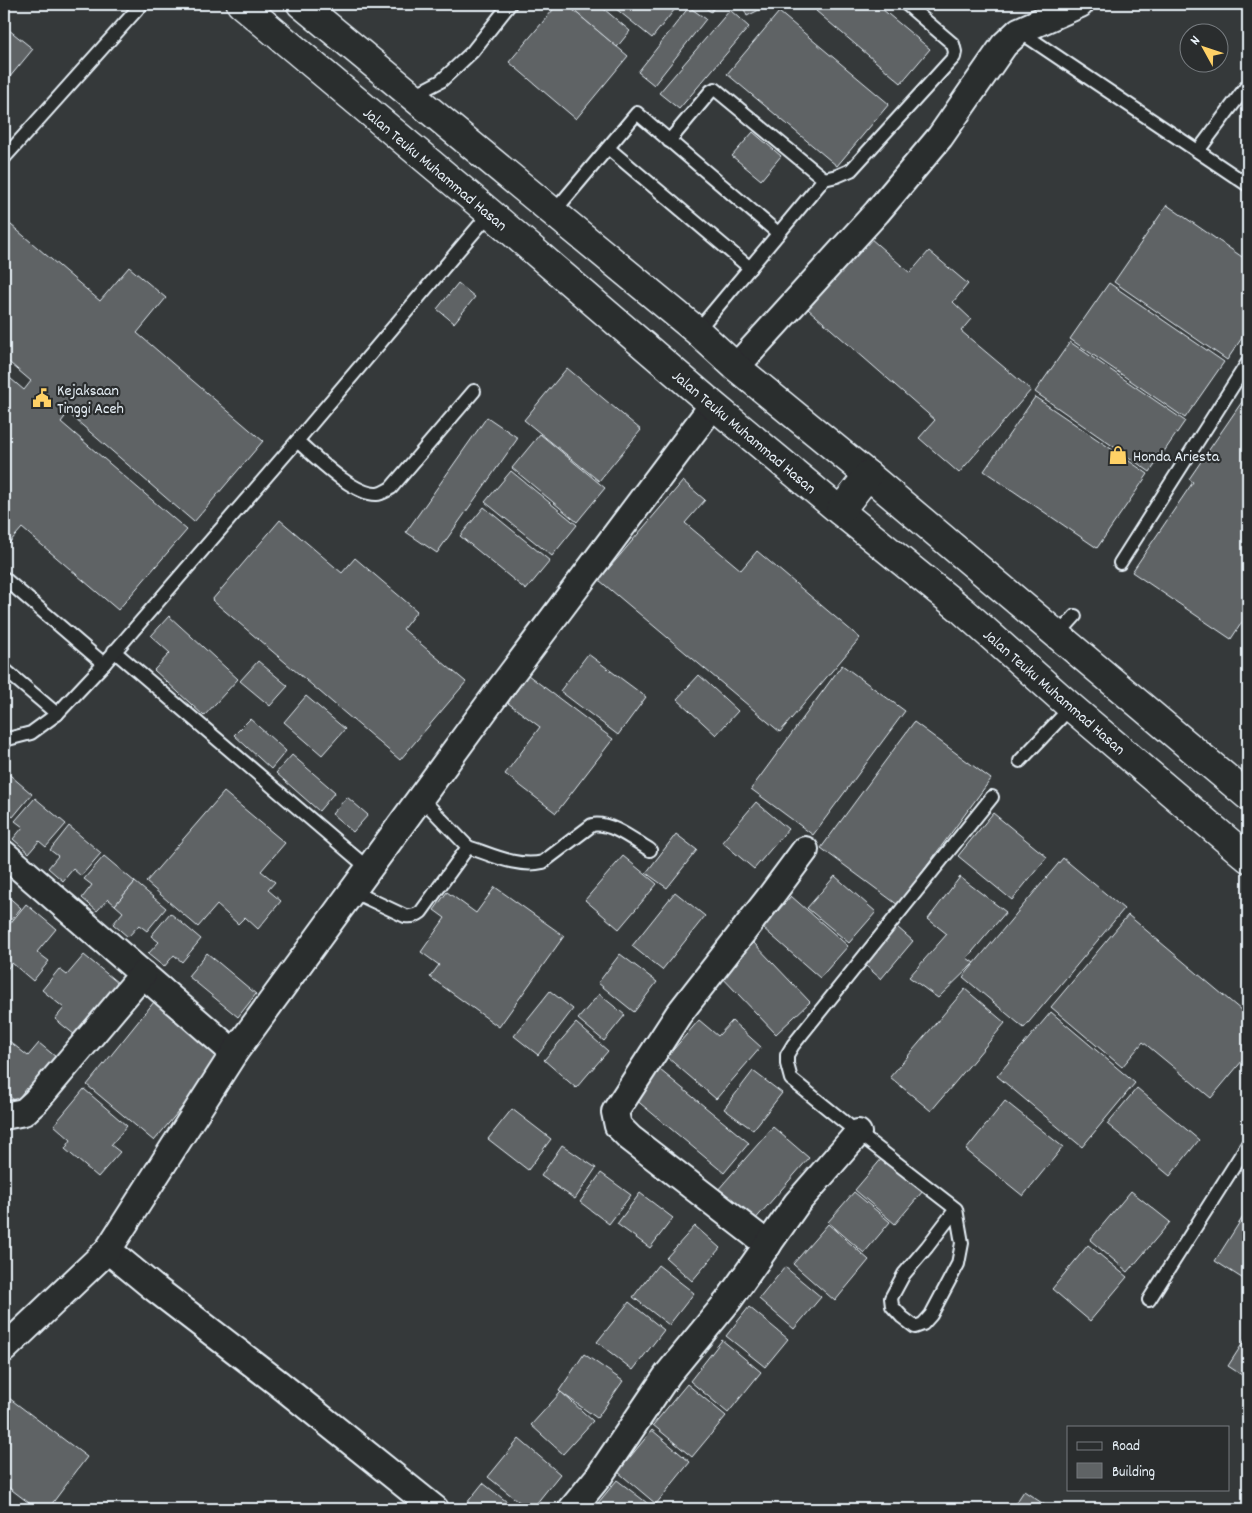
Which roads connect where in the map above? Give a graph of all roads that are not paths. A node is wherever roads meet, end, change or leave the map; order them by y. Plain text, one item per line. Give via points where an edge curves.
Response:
1 (142, 4) edge
2 (241, 4) edge
3 (301, 4) edge
4 (510, 4) edge
5 (906, 4) edge
6 (1067, 6) edge
7 (1019, 31) junction
8 (1248, 86) edge
9 (412, 96) junction
10 (669, 140) junction
11 (608, 148) junction
12 (1198, 151) junction
13 (4, 158) edge
14 (824, 179) junction
15 (1248, 185) edge
16 (490, 213) junction
17 (553, 213) junction
18 (778, 233) junction
19 (750, 268) junction
20 (697, 331) junction
21 (1248, 362) edge
22 (736, 367) junction
23 (474, 391) dead end
24 (713, 405) junction
25 (297, 441) junction
26 (868, 475) junction
27 (840, 512) junction
28 (1120, 563) dead end
29 (4, 578) edge
30 (114, 651) junction
31 (104, 664) junction
32 (4, 669) edge
33 (1071, 707) junction
34 (57, 714) junction
35 (4, 740) edge
36 (1020, 761) dead end
37 (1248, 796) edge
38 (420, 797) junction
39 (992, 797) dead end
40 (468, 847) junction
41 (650, 850) dead end
42 (805, 850) dead end
43 (4, 854) edge
44 (1248, 858) edge
45 (369, 869) junction
46 (352, 891) junction
47 (143, 974) junction
48 (234, 1052) junction
49 (4, 1116) edge
50 (858, 1133) junction
51 (1248, 1144) edge
52 (956, 1209) junction
53 (768, 1245) junction
54 (108, 1250) junction
55 (1149, 1300) dead end
56 (4, 1349) edge
57 (435, 1509) edge
58 (572, 1509) edge

1 - 13 lane
2 - 16 highway, Jalan Teuku Muhammad Hasan
3 - 9 highway
4 - 9 lane via 455,68 441,81
5 - 14 lane via 953,44 954,57 850,170
6 - 7 street
7 - 12 lane
7 - 22 street via 1004,46 940,137 877,212
8 - 12 lane
9 - 17 highway
10 - 11 lane via 637,114
10 - 14 lane via 715,89
10 - 18 lane
11 - 17 lane
11 - 19 lane
12 - 15 lane
14 - 18 lane
16 - 24 highway, Jalan Teuku Muhammad Hasan
16 - 25 lane
17 - 20 highway
18 - 19 lane
19 - 20 lane
20 - 22 highway
21 - 28 lane
22 - 26 highway
23 - 25 lane via 391,488 378,494 362,492 348,484
24 - 27 highway, Jalan Teuku Muhammad Hasan
24 - 38 street
25 - 30 lane
26 - 27 highway
26 - 37 highway via 1067,626
27 - 33 highway, Jalan Teuku Muhammad Hasan via 962,610
29 - 31 lane
30 - 31 lane
30 - 45 lane
31 - 34 lane
32 - 34 lane
33 - 36 lane
33 - 44 highway, Jalan Teuku Muhammad Hasan
34 - 35 lane via 31,733
38 - 40 lane
38 - 45 street
39 - 50 lane via 787,1055 791,1079
40 - 41 lane via 521,864 536,864 598,824 609,826
40 - 46 lane via 417,915 406,916
42 - 53 street via 678,1015 615,1112 618,1126 630,1138
43 - 47 street
45 - 46 street
46 - 48 street
47 - 48 street
47 - 49 street via 36,1101 24,1112
48 - 54 street
50 - 52 lane
50 - 53 street via 797,1203
51 - 55 lane
52 - 52 lane via 904,1274 891,1298 892,1306 915,1327 931,1316 958,1264 962,1243
53 - 58 street via 728,1302 668,1374 600,1476
54 - 56 street
54 - 57 street

